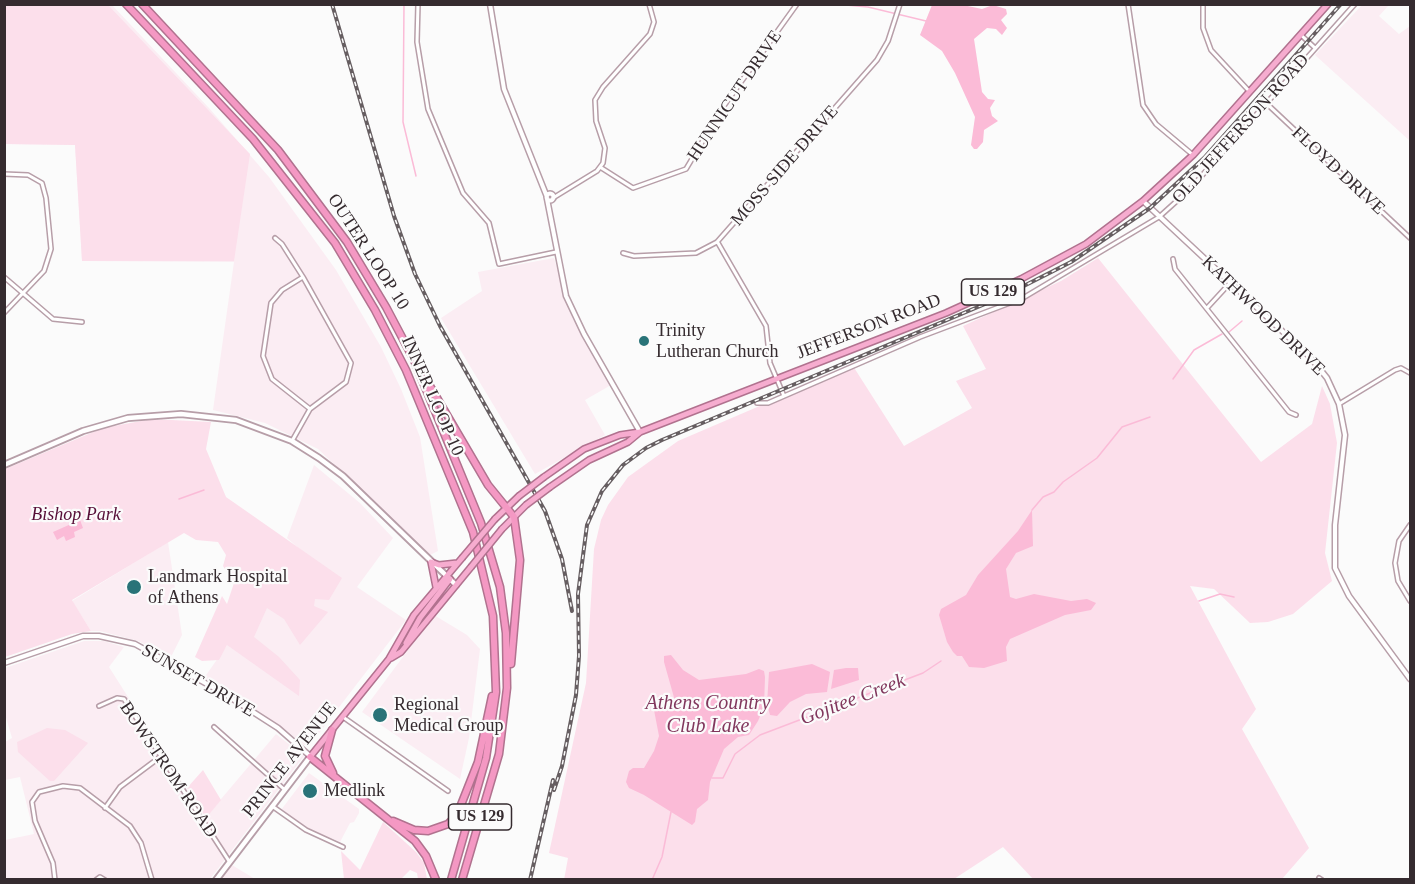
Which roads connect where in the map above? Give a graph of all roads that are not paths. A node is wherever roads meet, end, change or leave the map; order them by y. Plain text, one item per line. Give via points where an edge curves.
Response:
1 (126, 4) edge
2 (142, 4) edge
3 (418, 4) edge
4 (490, 4) edge
5 (649, 4) edge
6 (797, 4) edge
7 (900, 4) edge
8 (1128, 4) edge
9 (1203, 4) edge
10 (1328, 4) edge
11 (1354, 4) edge
12 (1301, 35) junction
13 (1315, 48) junction
14 (1250, 92) junction
15 (1266, 103) junction
16 (1193, 155) junction
17 (600, 167) junction
18 (4, 174) edge
19 (550, 197) junction
20 (1143, 201) junction
21 (1159, 217) junction
22 (275, 238) dead end
23 (1410, 238) edge
24 (717, 243) junction
25 (556, 252) junction
26 (623, 253) dead end
27 (1173, 259) dead end
28 (4, 277) edge
29 (303, 277) junction
30 (1230, 283) junction
31 (23, 293) junction
32 (1206, 308) junction
33 (4, 312) edge
34 (82, 322) dead end
35 (414, 360) junction
36 (1410, 373) edge
37 (775, 379) junction
38 (783, 396) junction
39 (758, 404) dead end
40 (1339, 404) junction
41 (310, 409) junction
42 (1296, 416) dead end
43 (640, 432) junction
44 (292, 441) junction
45 (4, 465) edge
46 (508, 507) junction
47 (514, 517) junction
48 (1410, 525) edge
49 (482, 535) joint
50 (485, 550) joint
51 (431, 562) junction
52 (457, 563) junction
53 (448, 578) junction
54 (456, 585) junction
55 (436, 588) junction
56 (1410, 601) edge
57 (404, 648) junction
58 (496, 656) junction
59 (389, 659) junction
60 (4, 663) edge
61 (1410, 679) edge
62 (507, 688) junction
63 (99, 706) dead end
64 (343, 717) junction
65 (214, 727) dead end
66 (332, 730) junction
67 (160, 757) junction
68 (310, 757) junction
69 (337, 778) junction
70 (285, 790) junction
71 (448, 791) dead end
72 (272, 806) junction
73 (105, 808) junction
74 (393, 821) junction
75 (343, 847) dead end
76 (229, 861) junction
77 (55, 879) edge
78 (96, 879) edge
79 (105, 879) edge
80 (152, 879) edge
81 (216, 879) edge
82 (436, 879) edge
83 (451, 879) edge
84 (462, 879) edge

1 - 58 highway, INNER LOOP 10 via 270,159 335,243 365,293 413,384 472,532 490,596
2 - 35 highway, OUTER LOOP 10 via 292,166 352,250
3 - 25 street via 417,42 428,109 463,193 489,223 499,264
4 - 19 street via 504,89
5 - 17 street via 654,22 650,34 595,100 596,121 605,148
6 - 17 street, HUNNICUT DRIVE via 723,107 686,169 633,188
7 - 24 street, MOSS SIDE DRIVE via 877,60
8 - 16 street via 1143,105 1156,124
9 - 14 street via 1203,28 1211,50
10 - 12 highway, JEFFERSON ROAD / US 129
11 - 13 street, OLD JEFFERSON ROAD
12 - 13 street
12 - 14 highway, JEFFERSON ROAD / US 129
13 - 15 street, OLD JEFFERSON ROAD
14 - 16 highway, JEFFERSON ROAD / US 129
15 - 21 street, OLD JEFFERSON ROAD via 1189,190
15 - 23 street, FLOYD DRIVE
16 - 20 highway, JEFFERSON ROAD / US 129
17 - 19 street
18 - 31 street via 34,177 46,191 50,257 44,271
19 - 25 street
20 - 21 street, KATHWOOD DRIVE
20 - 37 highway, JEFFERSON ROAD / US 129 via 1086,244 1021,279 946,313
21 - 30 street, KATHWOOD DRIVE
21 - 38 street, OLD JEFFERSON ROAD via 1023,298
22 - 29 street
24 - 26 street, MOSS SIDE DRIVE via 689,254
24 - 37 street via 766,326
25 - 43 street via 574,314
27 - 32 street via 1175,268
28 - 31 street
29 - 41 street via 351,363 346,382
29 - 41 street via 282,290 271,303 263,356 272,379
30 - 32 street
30 - 40 street, KATHWOOD DRIVE via 1311,358
31 - 33 street
31 - 34 street via 53,319
32 - 42 street
35 - 46 highway via 488,485
35 - 62 highway, OUTER LOOP 10 via 491,552 506,633
36 - 40 street via 1397,369
37 - 38 street
37 - 43 highway, JEFFERSON ROAD / US 129
38 - 39 street, OLD JEFFERSON ROAD
40 - 61 street, KATHWOOD DRIVE via 1345,442 1335,525 1335,568 1349,596
41 - 44 street
43 - 46 highway, JEFFERSON ROAD / US 129, bridge via 620,435 585,450
43 - 47 highway, JEFFERSON ROAD / US 129, bridge via 589,460
44 - 45 main road via 229,419 159,414 101,425
44 - 51 main road via 343,476
46 - 47 highway
46 - 49 highway, JEFFERSON ROAD / US 129, bridge
47 - 50 highway, JEFFERSON ROAD, bridge
47 - 62 highway, US 129 via 520,560
48 - 56 street via 1400,541 1395,563 1398,581
49 - 52 highway, PRINCE AVENUE / US 129, bridge
50 - 54 highway, PRINCE AVENUE, bridge
51 - 52 highway
51 - 53 main road
51 - 55 highway
52 - 53 highway, PRINCE AVENUE / US 129
53 - 54 main road
53 - 55 highway, PRINCE AVENUE / US 129
53 - 57 highway
54 - 57 highway, PRINCE AVENUE
55 - 59 highway, PRINCE AVENUE / US 129 via 405,629
57 - 59 highway, PRINCE AVENUE
58 - 74 highway via 483,744 462,809 448,824 428,831
58 - 83 highway, INNER LOOP 10 via 489,748
59 - 64 highway, PRINCE AVENUE / US 129
60 - 68 street, SUNSET DRIVE via 83,636 135,645 225,694 278,728
62 - 84 highway, OUTER LOOP 10 / US 129 via 499,754
63 - 67 street, BOWSTROM ROAD via 124,699
64 - 66 highway, PRINCE AVENUE / US 129
64 - 71 street
65 - 70 street
66 - 68 highway, PRINCE AVENUE / US 129
66 - 69 highway via 325,758
67 - 73 street via 120,787
67 - 76 street, BOWSTROM ROAD
68 - 69 highway
68 - 70 main road, PRINCE AVENUE
69 - 74 highway
70 - 72 main road, PRINCE AVENUE
72 - 75 street via 306,830
72 - 76 main road, PRINCE AVENUE
73 - 77 street via 76,787 49,788 33,798 33,814 53,863
73 - 80 street via 136,834
74 - 82 highway via 421,848
76 - 81 main road, PRINCE AVENUE
78 - 79 street

